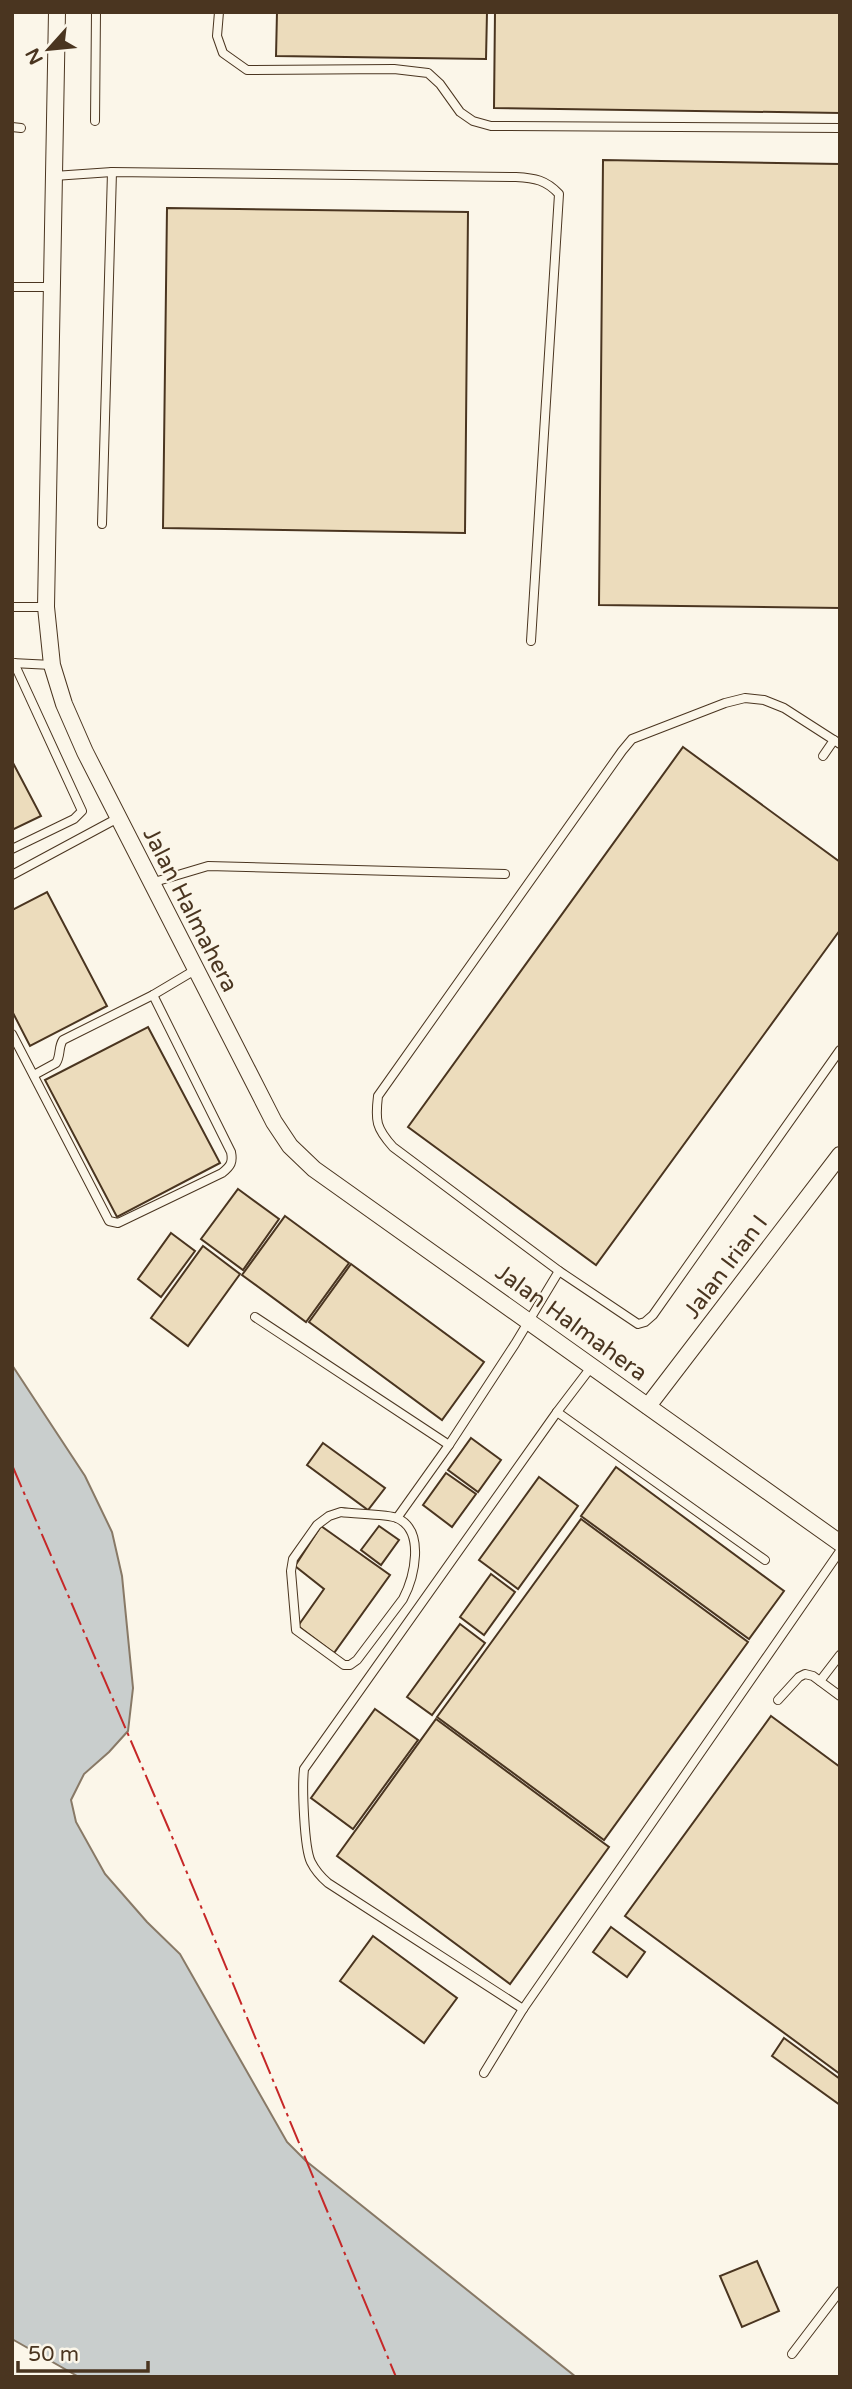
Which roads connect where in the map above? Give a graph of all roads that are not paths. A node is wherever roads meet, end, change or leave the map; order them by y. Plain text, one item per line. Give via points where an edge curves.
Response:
1 (57, 12) edge
2 (96, 12) edge
3 (219, 12) edge
4 (95, 121) dead end
5 (840, 128) edge
6 (112, 172) junction
7 (54, 176) junction
8 (12, 287) edge
9 (52, 287) junction
10 (102, 524) dead end
11 (12, 607) edge
12 (46, 607) junction
13 (531, 641) dead end
14 (13, 663) edge
15 (52, 665) junction
16 (837, 742) edge
17 (823, 755) dead end
18 (118, 818) junction
19 (12, 849) edge
20 (505, 874) dead end
21 (12, 876) edge
22 (151, 883) junction
23 (195, 970) junction
24 (153, 995) junction
25 (12, 1034) edge
26 (840, 1050) edge
27 (34, 1075) junction
28 (840, 1155) edge
29 (559, 1271) junction
30 (255, 1317) dead end
31 (528, 1319) junction
32 (592, 1366) junction
33 (648, 1406) junction
34 (557, 1412) junction
35 (449, 1445) junction
36 (397, 1518) junction
37 (840, 1544) edge
38 (840, 1551) edge
39 (765, 1560) dead end
40 (840, 1655) edge
41 (820, 1681) junction
42 (840, 1696) edge
43 (778, 1700) dead end
44 (523, 2009) junction
45 (484, 2073) dead end
46 (840, 2291) edge
47 (792, 2354) dead end

1 - 7 street, Jalan Halmahera
2 - 4 lane
3 - 5 lane via 217,36 223,53 247,70 428,73 460,112 491,126
6 - 7 lane
6 - 10 lane
6 - 13 lane via 516,177 549,183 559,194
7 - 9 street, Jalan Halmahera
8 - 9 lane
9 - 12 street, Jalan Halmahera
11 - 12 lane
12 - 15 street, Jalan Halmahera
14 - 15 lane
14 - 19 lane via 82,811
15 - 18 street, Jalan Halmahera via 69,716
16 - 17 lane
16 - 29 lane via 784,708 745,698 632,739 377,1096 380,1132 393,1147
18 - 21 lane
18 - 22 street, Jalan Halmahera
20 - 22 lane via 208,866
22 - 23 street, Jalan Halmahera
23 - 24 lane
23 - 31 street, Jalan Halmahera via 290,1146 314,1169
24 - 27 lane via 63,1040 59,1060
24 - 27 lane via 231,1152 230,1167 222,1173 118,1223 109,1221
25 - 27 lane
26 - 29 lane via 645,1322 638,1324
28 - 33 street, Jalan Irian I
29 - 31 lane
30 - 35 lane
31 - 32 street, Jalan Halmahera
31 - 35 lane
32 - 33 street, Jalan Halmahera
32 - 34 lane
33 - 37 street, Jalan Halmahera
34 - 39 lane
34 - 44 lane via 304,1769 302,1786 309,1860 318,1874
35 - 36 lane
36 - 36 lane via 414,1539 408,1589 357,1660 344,1665 296,1630 293,1559 329,1516
38 - 44 lane
40 - 41 lane
41 - 42 lane
41 - 43 lane via 805,1674
44 - 45 lane
46 - 47 lane

